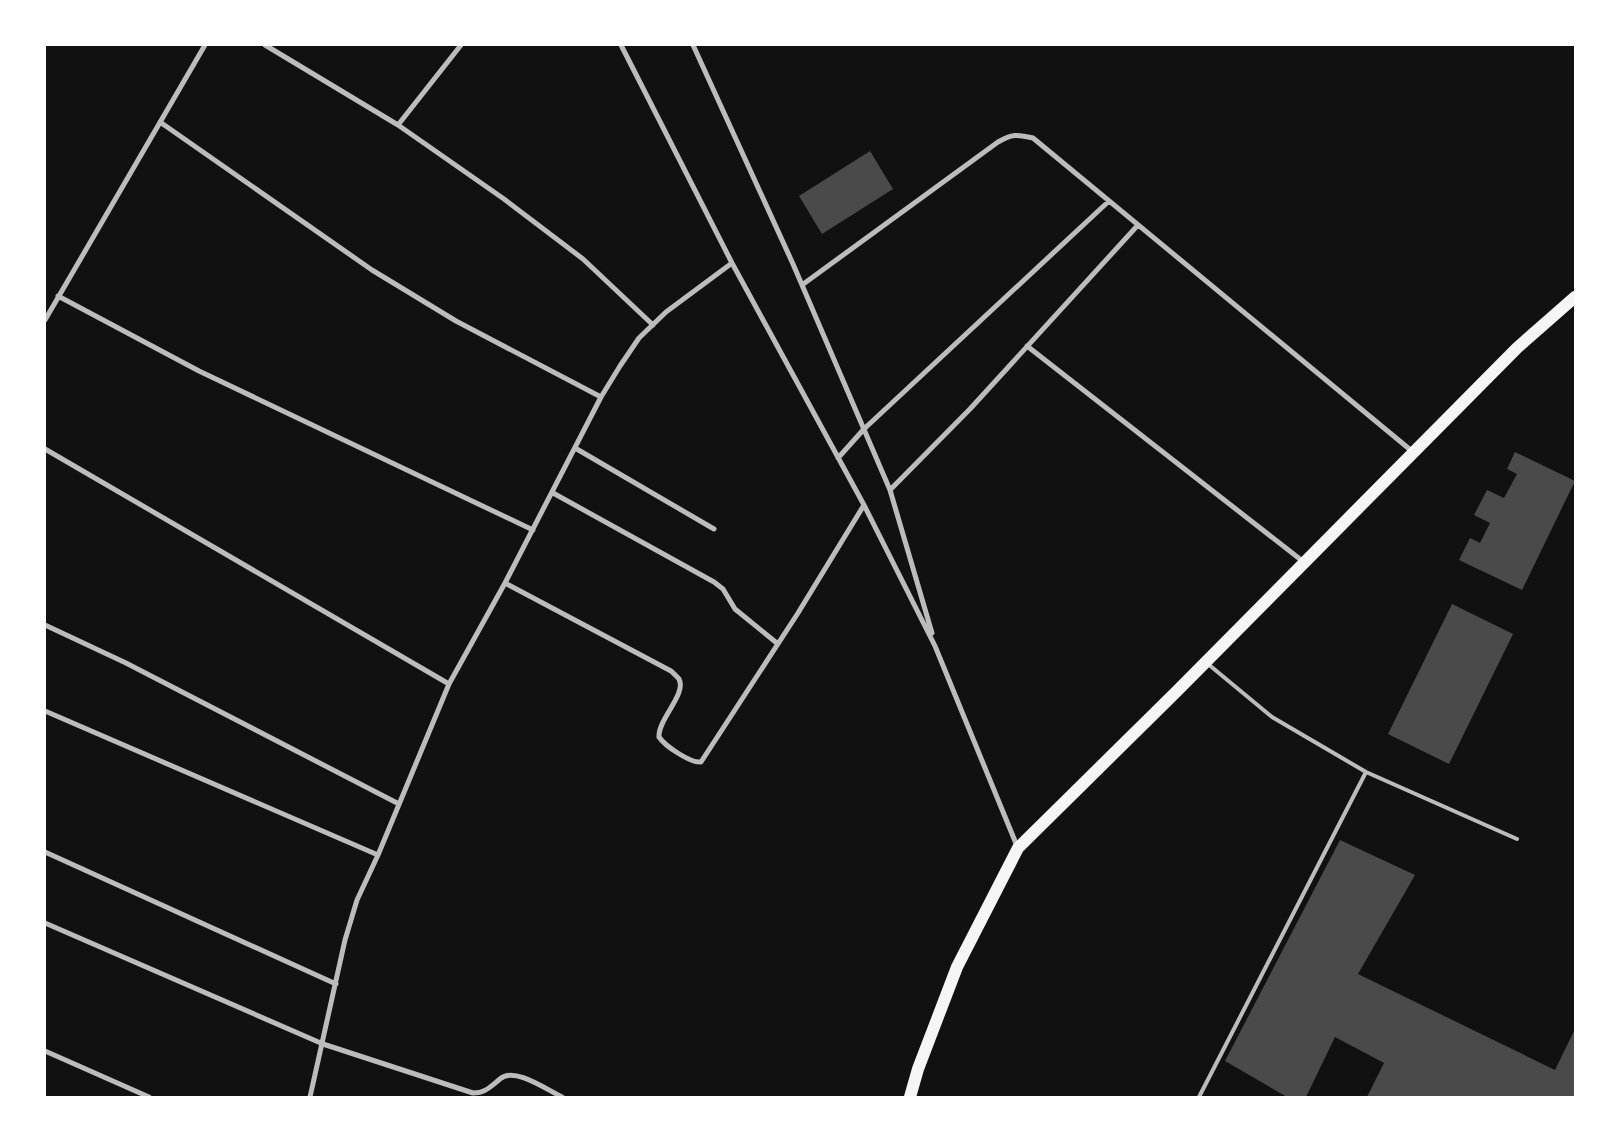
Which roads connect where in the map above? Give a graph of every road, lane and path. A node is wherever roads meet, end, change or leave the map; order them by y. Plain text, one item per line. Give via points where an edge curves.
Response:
1 (204, 45) edge
2 (265, 45) edge
3 (461, 45) edge
4 (621, 45) edge
5 (693, 45) edge
6 (160, 122) junction
7 (398, 125) junction
8 (1110, 201) junction
9 (1138, 225) junction
10 (732, 263) junction
11 (802, 285) junction
12 (58, 296) junction
13 (1575, 297) edge
14 (45, 320) edge
15 (653, 325) junction
16 (1027, 346) junction
17 (601, 397) junction
18 (864, 429) junction
19 (575, 448) junction
20 (45, 449) edge
21 (1413, 452) junction
22 (838, 458) junction
23 (890, 490) junction
24 (553, 493) junction
25 (864, 505) junction
26 (714, 529) dead end
27 (533, 530) junction
28 (1305, 563) junction
29 (505, 583) junction
30 (45, 625) edge
31 (778, 644) junction
32 (935, 646) junction
33 (1206, 662) junction
34 (449, 684) junction
35 (45, 711) edge
36 (1366, 772) junction
37 (399, 804) junction
38 (1517, 838) dead end
39 (1018, 848) junction
40 (45, 852) edge
41 (378, 855) junction
42 (45, 922) edge
43 (336, 984) junction
44 (322, 1044) junction
45 (45, 1051) edge
46 (149, 1097) edge
47 (310, 1097) edge
48 (562, 1097) edge
49 (910, 1097) edge
50 (1199, 1097) edge

1 - 6 street
2 - 7 street
3 - 7 street
4 - 10 street
5 - 11 street
6 - 12 street
6 - 17 street via 372,270 456,321
7 - 15 street via 583,259
8 - 9 street
8 - 11 street via 1033,138 1011,135
8 - 18 street
9 - 16 street
9 - 21 street
10 - 15 street
10 - 22 street
11 - 18 street
12 - 14 street
12 - 27 street via 199,371
13 - 21 main road via 1517,348
15 - 17 street via 639,338
16 - 23 street
16 - 28 street
17 - 19 street
18 - 22 street
18 - 23 street
19 - 24 street
19 - 26 street
20 - 34 street
21 - 28 main road
22 - 25 street
23 - 32 street
24 - 27 street
24 - 31 street via 714,582 723,589 735,609
25 - 31 street
25 - 32 street
27 - 29 street
28 - 33 main road
29 - 31 street via 671,671 678,678 679,692 660,725 659,737 695,763 704,760
29 - 34 street
30 - 37 street via 126,663
32 - 39 street
33 - 36 lane via 1272,717
33 - 39 main road
34 - 37 street
35 - 41 street
36 - 38 lane
36 - 50 lane
37 - 41 street
39 - 49 main road via 956,967
40 - 43 street
41 - 43 street via 357,900
42 - 44 street
43 - 44 street
44 - 47 street
44 - 48 street via 473,1093 482,1093 510,1074 523,1077
45 - 46 street

